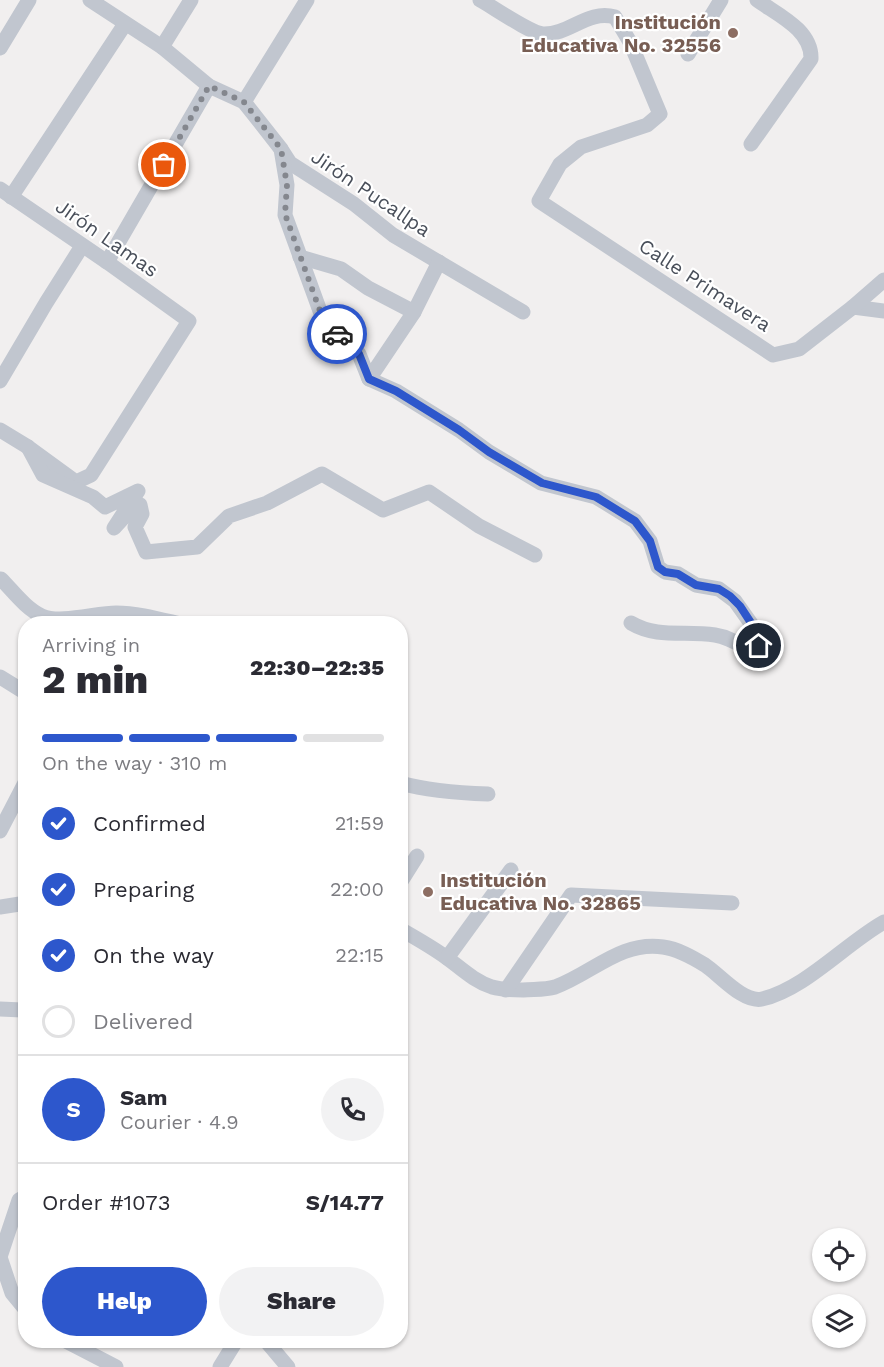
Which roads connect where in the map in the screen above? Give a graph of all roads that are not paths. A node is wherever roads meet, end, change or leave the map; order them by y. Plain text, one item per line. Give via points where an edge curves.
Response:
1 (29, 0) edge
2 (90, 0) edge
3 (191, 0) edge
4 (307, 0) edge
5 (480, 0) edge
6 (721, 0) edge
7 (758, 0) edge
8 (125, 24) junction
9 (162, 47) junction
10 (0, 48) edge
11 (687, 54) dead end
12 (209, 86) junction
13 (244, 102) junction
14 (751, 144) dead end
15 (281, 149) junction
16 (5, 193) edge
17 (82, 246) junction
18 (300, 257) junction
19 (107, 262) junction
20 (439, 262) junction
21 (884, 280) edge
22 (853, 307) junction
23 (884, 311) edge
24 (414, 312) junction
25 (523, 312) dead end
26 (369, 379) junction
27 (0, 381) edge
28 (0, 430) edge
29 (28, 447) junction
30 (535, 555) dead end
31 (0, 579) edge
32 (42, 616) edge
33 (82, 616) edge
34 (149, 616) edge
35 (631, 623) dead end
36 (2, 683) edge
37 (18, 690) edge
38 (408, 785) edge
39 (488, 794) dead end
40 (18, 797) edge
41 (2, 829) edge
42 (417, 856) dead end
43 (408, 870) edge
44 (511, 870) dead end
45 (732, 903) dead end
46 (18, 904) edge
47 (0, 907) edge
48 (884, 922) edge
49 (408, 934) edge
50 (447, 958) junction
51 (506, 990) junction
52 (0, 1009) edge
53 (18, 1010) edge
54 (18, 1203) edge
55 (18, 1300) edge
56 (79, 1348) edge
57 (232, 1348) edge
58 (272, 1348) edge
59 (116, 1367) edge
60 (220, 1367) edge
61 (288, 1367) edge

1 - 10 street
2 - 8 street, Jirón Pucallpa
3 - 9 street
4 - 13 street
5 - 22 street, Calle Primavera via 539,34 553,34 595,16 615,17 630,42 660,114 648,125 582,147 560,164 539,201 773,355 799,349
6 - 11 street
7 - 14 street via 804,35 811,59
8 - 9 street, Jirón Pucallpa
8 - 16 street
9 - 12 street, Jirón Pucallpa
12 - 13 street, Jirón Pucallpa
12 - 19 street
13 - 15 street, Jirón Pucallpa
15 - 18 street via 287,185 285,214
15 - 20 street, Jirón Pucallpa via 290,163
16 - 17 street, Jirón Lamas
17 - 19 street, Jirón Lamas
17 - 27 street
18 - 24 street via 341,269
18 - 26 street via 324,322 359,354
19 - 29 street, Jirón Lamas via 189,321 91,476 76,482
20 - 24 street
20 - 25 street, Jirón Pucallpa
21 - 22 street, Calle Primavera
22 - 23 street
24 - 26 street
26 - 35 street via 396,391 542,483 596,497 635,521 650,541 658,567 730,596 757,632 759,642 757,648 750,650 716,635 652,632
28 - 29 street
29 - 30 street via 43,475 93,497 105,507 138,491 114,528 135,505 140,505 142,514 135,527 146,552 197,547 229,516 267,503 322,474 383,510 429,492 480,526
31 - 32 street
33 - 34 street
36 - 37 street
38 - 39 street via 450,793
40 - 41 street
42 - 43 street
44 - 50 street
45 - 51 street via 571,895
46 - 47 street
48 - 51 street via 784,990 759,999 745,996 683,953 652,946 616,953 553,988
49 - 50 street
50 - 51 street via 470,977
52 - 53 street
54 - 55 street via 0,1257
56 - 59 street
57 - 60 street
58 - 61 street

